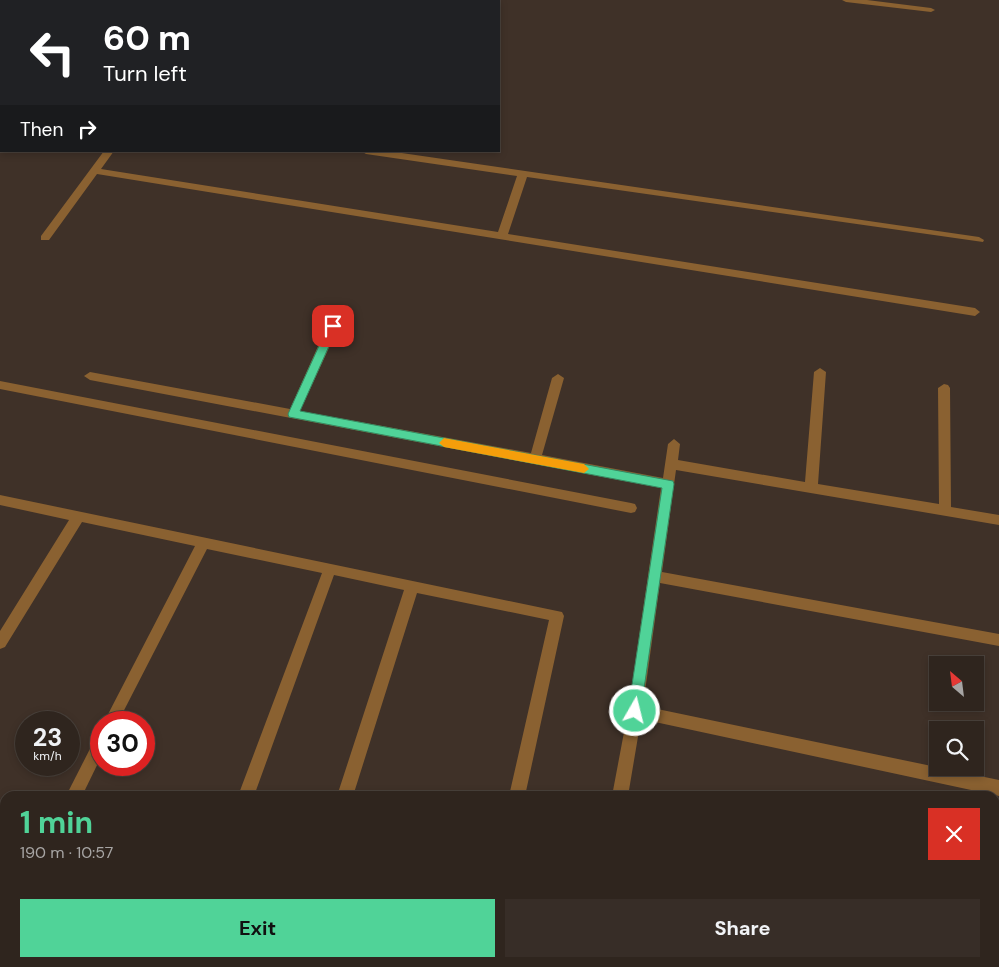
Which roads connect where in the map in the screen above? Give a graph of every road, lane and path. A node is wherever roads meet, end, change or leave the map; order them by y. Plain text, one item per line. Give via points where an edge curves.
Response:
1 (846, 0) edge
2 (931, 10) dead end
3 (108, 152) edge
4 (380, 152) edge
5 (420, 155) edge
6 (94, 171) junction
7 (523, 174) junction
8 (502, 236) junction
9 (45, 238) dead end
10 (979, 240) dead end
11 (975, 312) dead end
12 (333, 326) dead end
13 (820, 372) dead end
14 (90, 376) dead end
15 (558, 378) dead end
16 (0, 385) edge
17 (944, 388) dead end
18 (293, 414) junction
19 (674, 444) dead end
20 (535, 460) junction
21 (672, 464) junction
22 (669, 484) junction
23 (812, 488) junction
24 (0, 500) edge
25 (631, 508) dead end
26 (945, 510) junction
27 (78, 516) junction
28 (999, 520) edge
29 (203, 542) junction
30 (330, 569) junction
31 (655, 576) junction
32 (412, 586) junction
33 (999, 640) edge
34 (0, 644) edge
35 (117, 711) edge
36 (635, 711) junction
37 (90, 764) edge
38 (999, 788) edge
39 (76, 791) edge
40 (248, 791) edge
41 (347, 791) edge
42 (518, 791) edge
43 (621, 791) edge

1 - 2 street
3 - 6 street
4 - 5 street
5 - 7 street
6 - 8 street
6 - 9 street
7 - 8 street
7 - 10 street
8 - 11 street
12 - 18 street
13 - 23 street
14 - 18 street
15 - 20 street
16 - 25 street
17 - 26 street
18 - 20 street
19 - 21 street
20 - 22 street
21 - 22 street
21 - 23 street
22 - 31 street
23 - 26 street
24 - 27 street
26 - 28 street
27 - 29 street
27 - 34 street
29 - 30 street
29 - 35 street
30 - 32 street
30 - 40 street
31 - 33 street
31 - 36 street
32 - 41 street
32 - 42 street via 557,616
36 - 38 street
36 - 43 street
37 - 39 street

